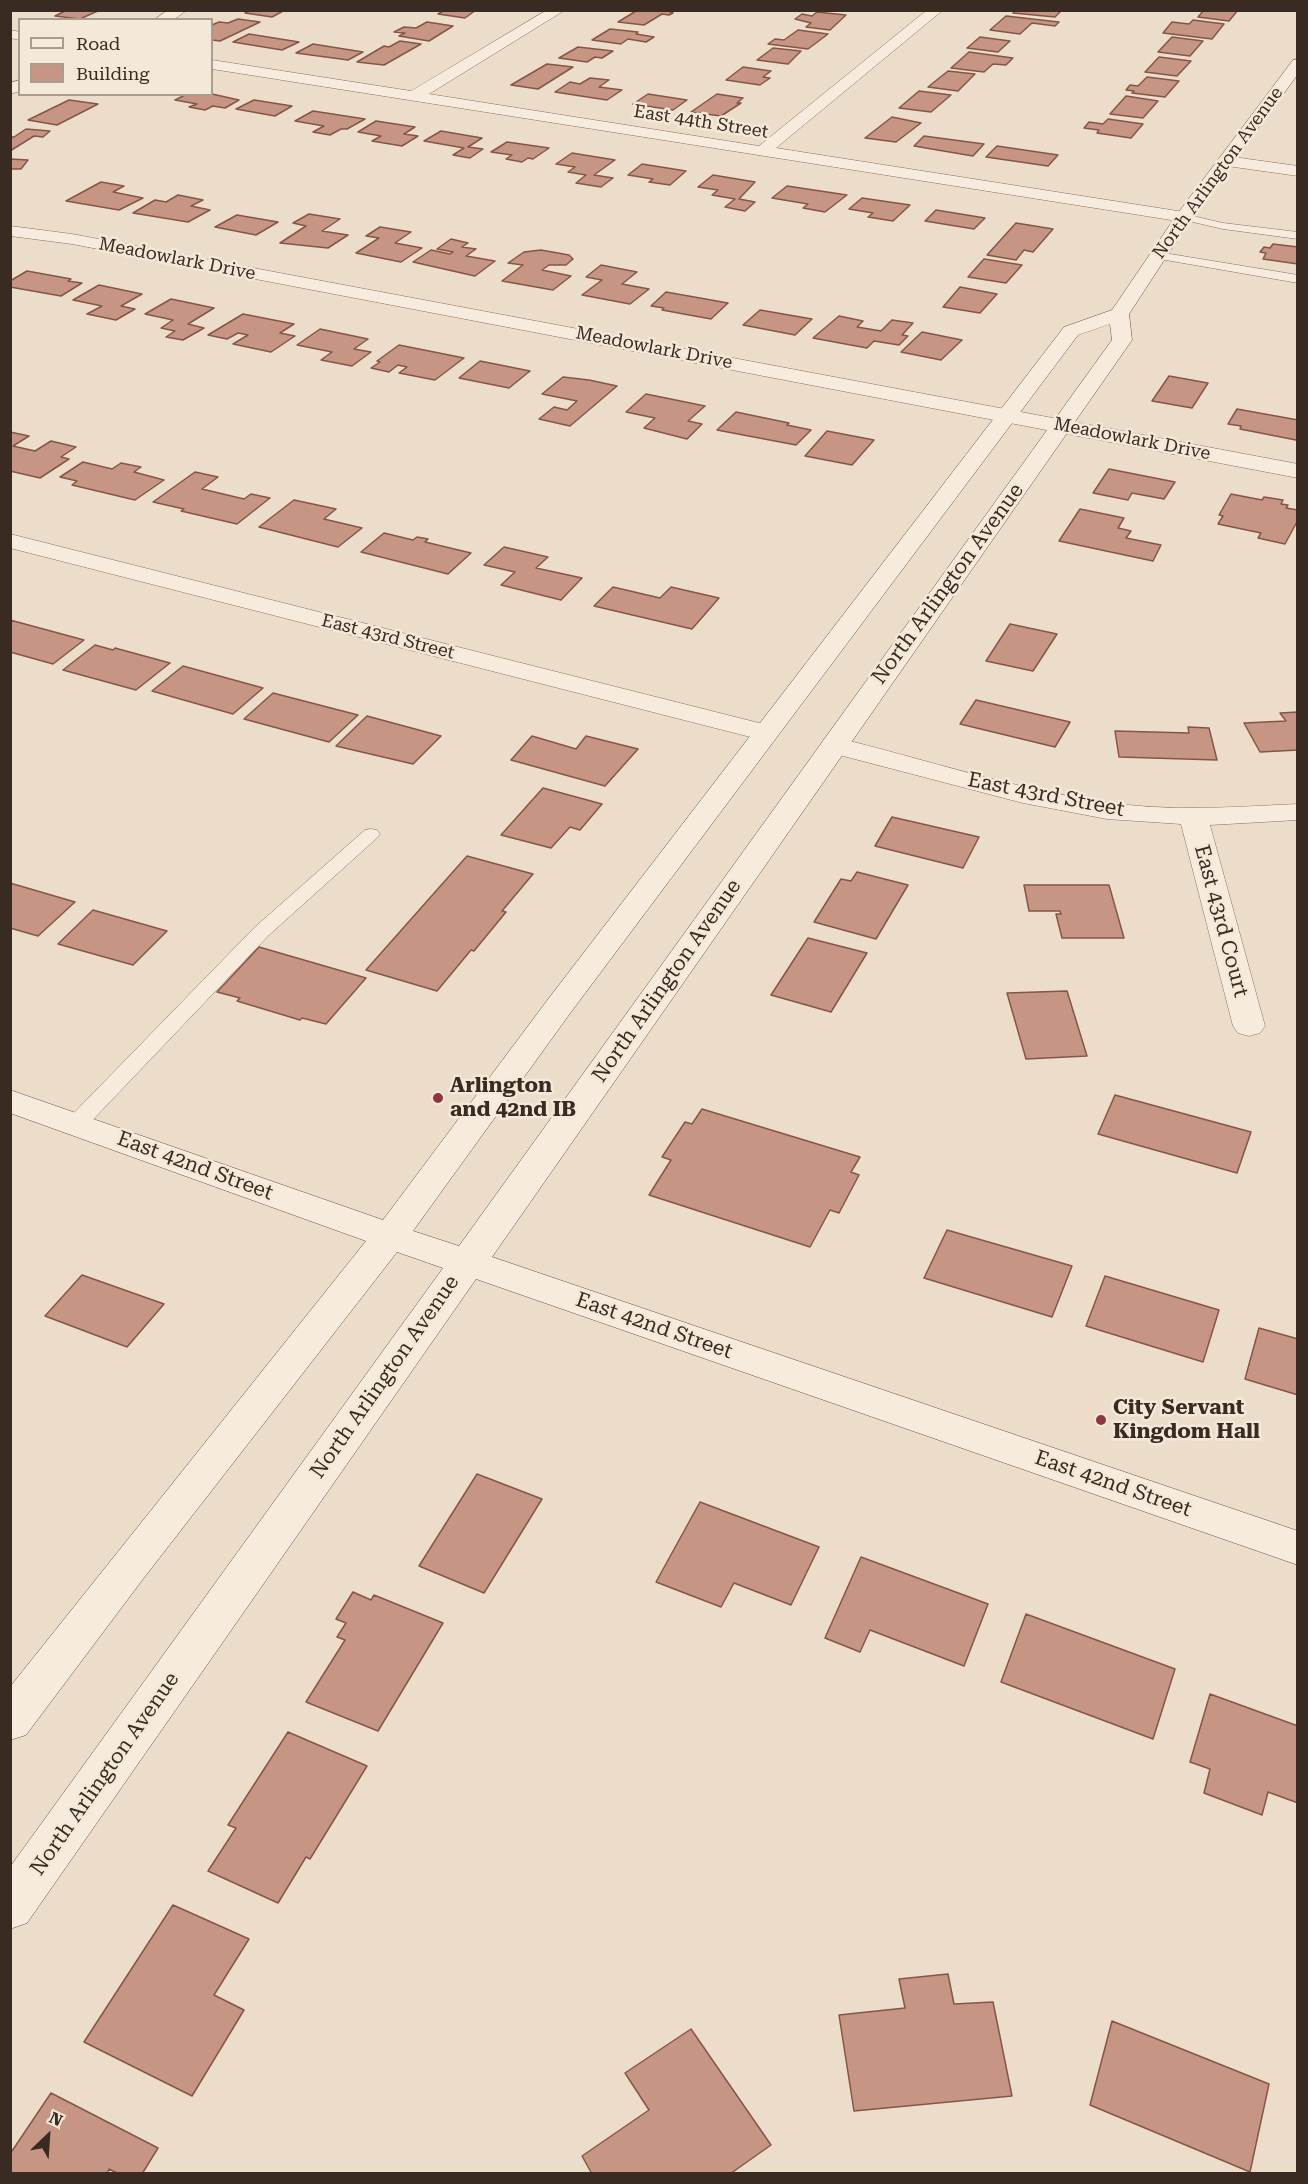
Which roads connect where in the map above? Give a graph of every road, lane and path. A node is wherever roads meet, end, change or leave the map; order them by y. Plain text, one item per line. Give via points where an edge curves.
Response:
1 (180, 10) edge
2 (558, 10) edge
3 (936, 10) edge
4 (164, 18) edge
5 (1298, 63) edge
6 (213, 65) edge
7 (413, 97) junction
8 (763, 151) junction
9 (1226, 161) junction
10 (1298, 171) edge
11 (1184, 217) junction
12 (10, 231) edge
13 (1298, 236) edge
14 (1158, 256) junction
15 (1298, 279) edge
16 (1119, 314) junction
17 (1009, 415) junction
18 (1061, 426) junction
19 (1298, 471) edge
20 (10, 542) edge
21 (766, 733) junction
22 (834, 745) junction
23 (1298, 812) edge
24 (1193, 816) junction
25 (371, 834) dead end
26 (1249, 1026) dead end
27 (10, 1101) edge
28 (76, 1124) junction
29 (390, 1236) junction
30 (466, 1261) junction
31 (1298, 1548) edge
32 (10, 1722) edge
33 (10, 1907) edge

1 - 4 street
2 - 7 street
3 - 8 street
5 - 9 street, North Arlington Avenue
6 - 7 street, East 44th Street
7 - 8 street, East 44th Street
8 - 11 street, East 44th Street
9 - 10 street
9 - 11 street, North Arlington Avenue
11 - 13 lane
11 - 14 street, North Arlington Avenue
12 - 17 street, Meadowlark Drive via 82,240
14 - 15 lane
14 - 16 street, North Arlington Avenue
16 - 17 street via 1071,331
16 - 18 street, North Arlington Avenue via 1122,340
17 - 18 street, Meadowlark Drive
17 - 21 street
18 - 19 street, Meadowlark Drive
18 - 22 street, North Arlington Avenue
20 - 21 street, East 43rd Street
21 - 29 street
22 - 24 street, East 43rd Street via 1023,795 1090,808
22 - 30 street, North Arlington Avenue
23 - 24 street, East 43rd Street
24 - 26 street, East 43rd Court
25 - 28 lane via 262,931
27 - 28 street, East 42nd Street
28 - 29 street, East 42nd Street
29 - 30 street, East 42nd Street
29 - 32 street
30 - 31 street, East 42nd Street
30 - 33 street, North Arlington Avenue

